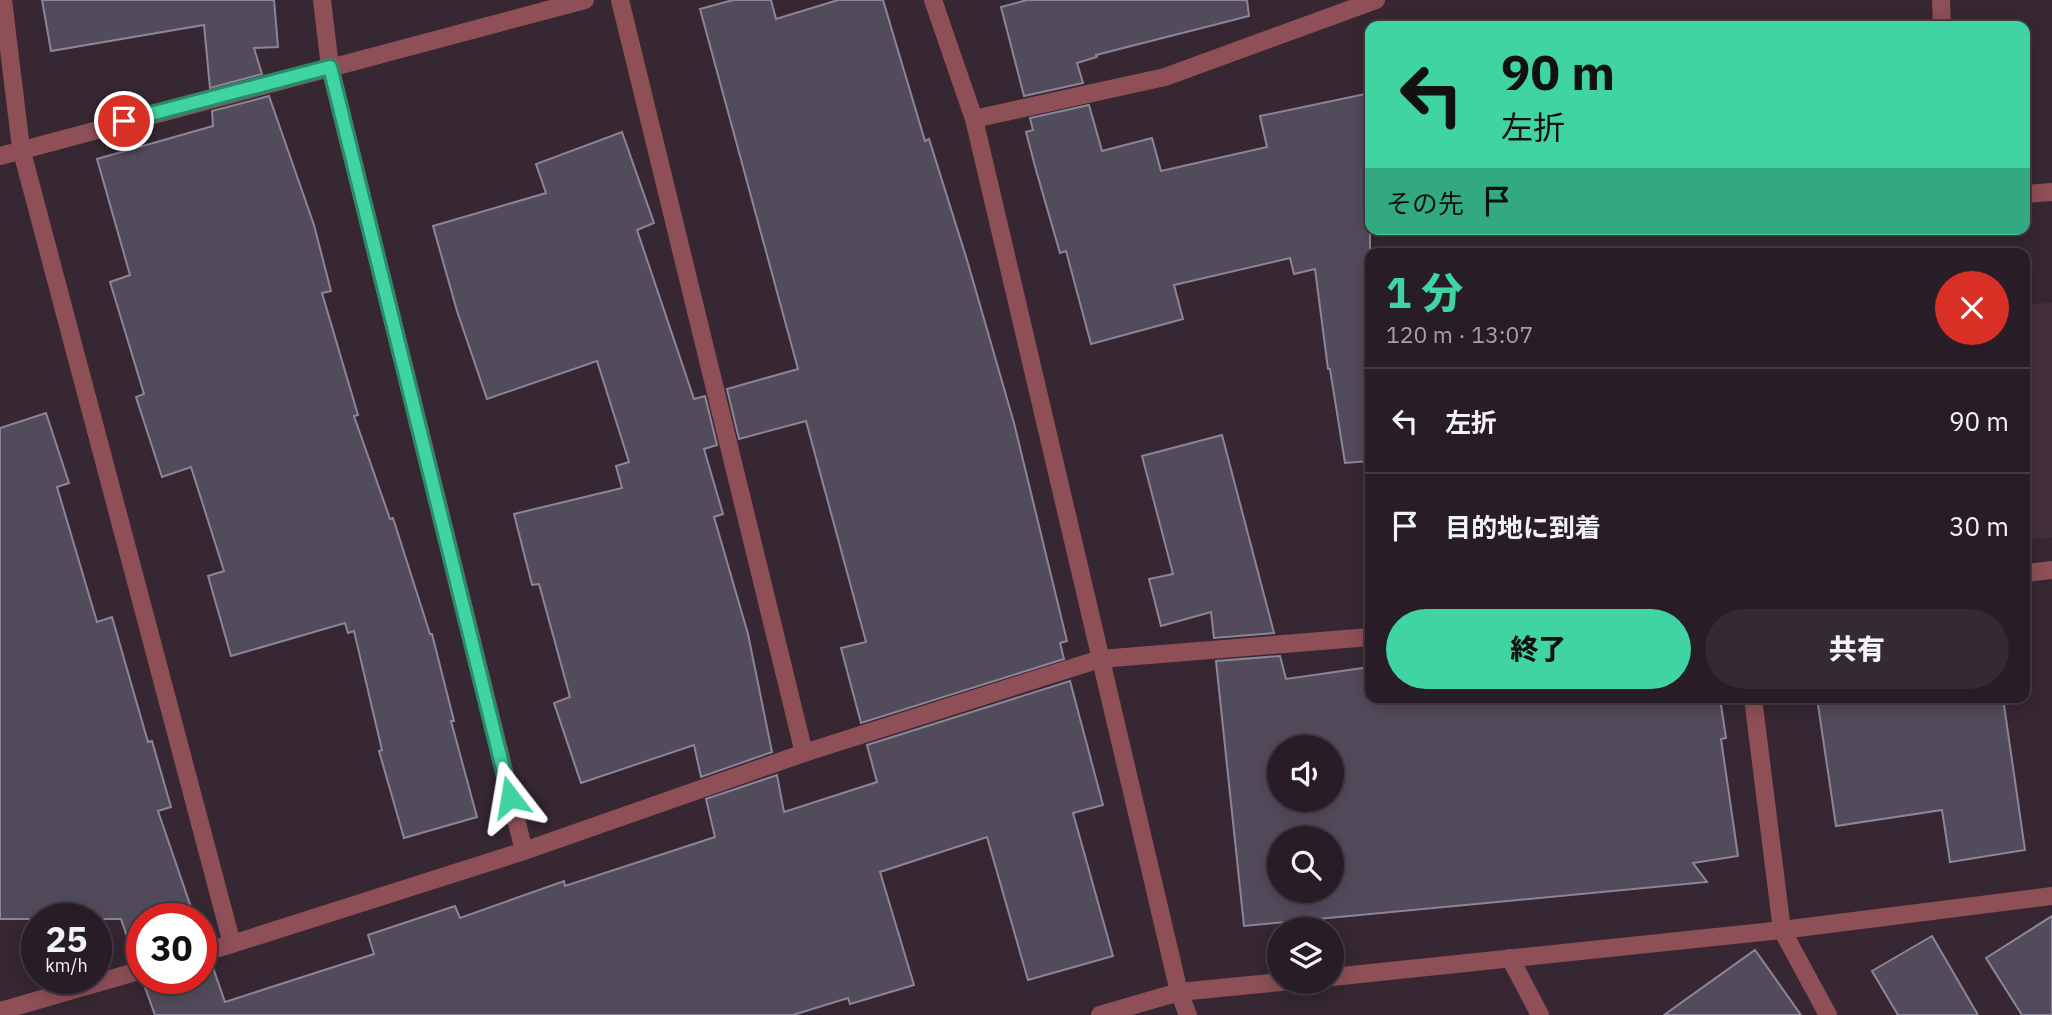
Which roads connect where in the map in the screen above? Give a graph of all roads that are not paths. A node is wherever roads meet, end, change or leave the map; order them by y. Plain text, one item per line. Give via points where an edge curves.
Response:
1 (3, 0) edge
2 (322, 0) edge
3 (585, 0) edge
4 (620, 0) edge
5 (933, 0) edge
6 (1376, 0) edge
7 (1941, 0) edge
8 (1942, 21) edge
9 (330, 67) junction
10 (974, 119) junction
11 (22, 148) junction
12 (0, 156) edge
13 (2052, 192) edge
14 (2030, 194) edge
15 (2052, 569) edge
16 (2030, 572) edge
17 (1365, 637) edge
18 (1100, 659) junction
19 (1754, 703) edge
20 (804, 753) junction
21 (524, 852) junction
22 (2052, 896) edge
23 (1782, 930) junction
24 (232, 944) junction
25 (217, 948) edge
26 (1510, 958) junction
27 (126, 975) edge
28 (1344, 975) edge
29 (1267, 983) edge
30 (1179, 992) junction
31 (0, 1011) edge
32 (1100, 1015) edge
33 (1188, 1015) edge
34 (1540, 1015) edge
35 (1828, 1015) edge

1 - 11 street
2 - 9 street
3 - 9 street
4 - 20 street
5 - 10 street
6 - 10 street via 1165,78
7 - 8 street
9 - 11 street
9 - 21 street
10 - 18 street
11 - 12 street
11 - 24 street
13 - 14 street
15 - 16 street
17 - 18 street
18 - 20 street
18 - 30 street
19 - 23 street
20 - 21 street
21 - 24 street
22 - 23 street
23 - 26 street
23 - 35 street
24 - 25 street
26 - 28 street
26 - 34 street
27 - 31 street
29 - 30 street
30 - 32 street
30 - 33 street

